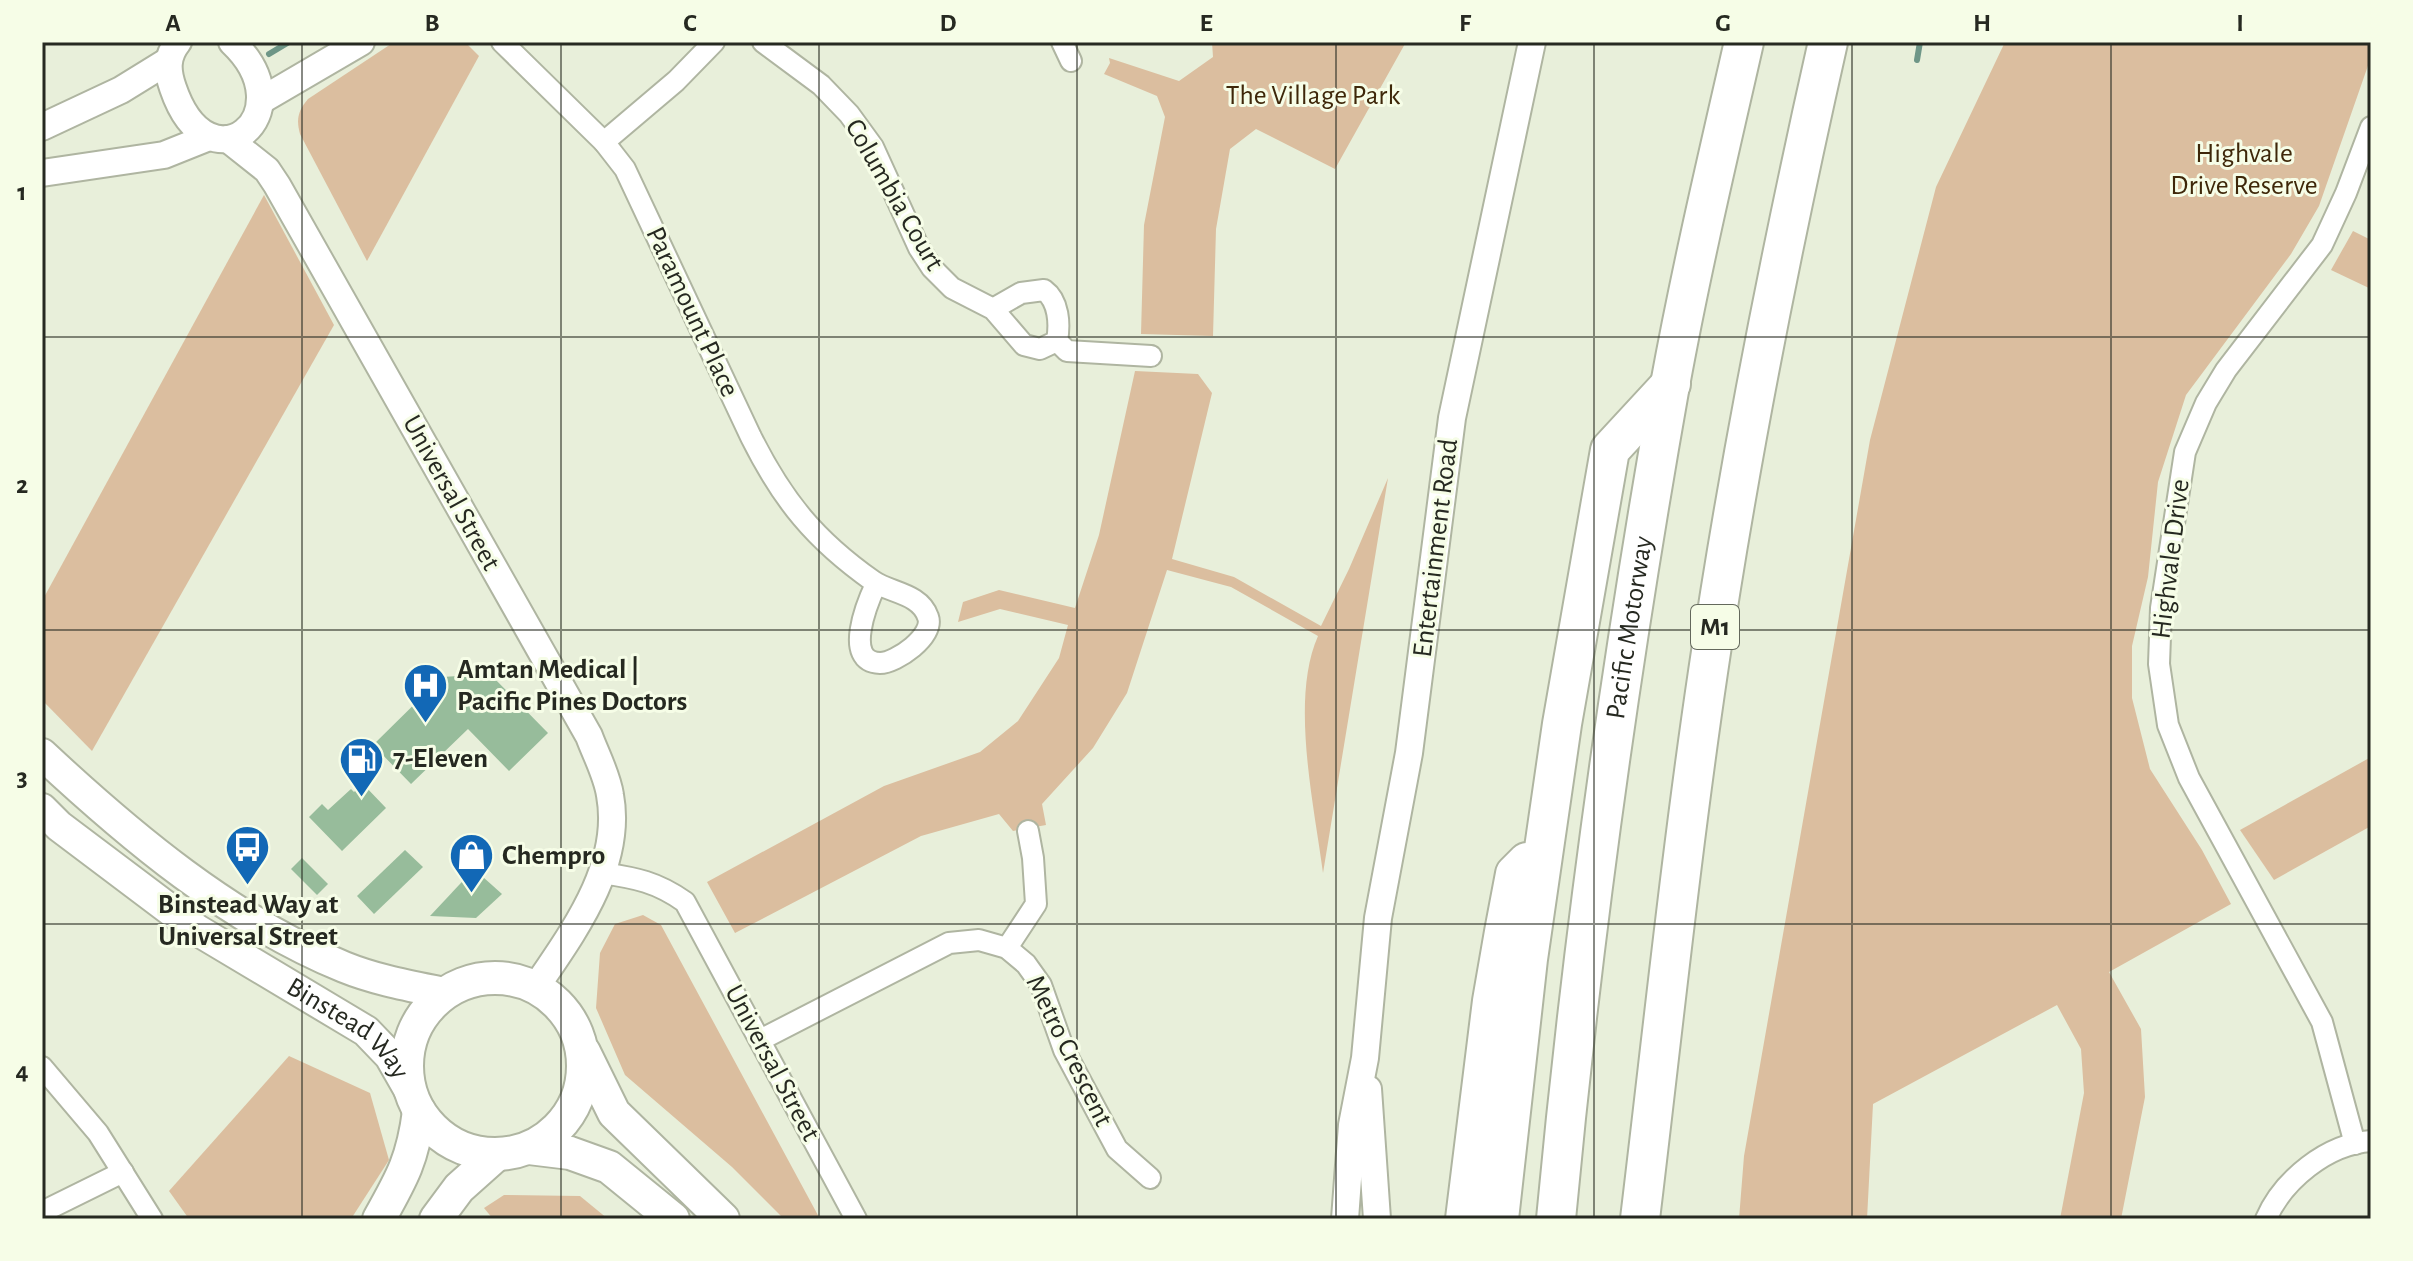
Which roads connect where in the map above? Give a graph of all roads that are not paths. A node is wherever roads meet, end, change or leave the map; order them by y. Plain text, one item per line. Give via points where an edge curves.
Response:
1 (232, 42) edge
2 (361, 42) edge
3 (502, 42) edge
4 (714, 42) edge
5 (763, 42) edge
6 (1532, 42) edge
7 (1744, 42) edge
8 (1828, 42) edge
9 (173, 48) edge
10 (260, 101) junction
11 (42, 127) edge
12 (2371, 127) edge
13 (218, 138) junction
14 (604, 142) junction
15 (42, 173) edge
16 (993, 309) junction
17 (1057, 341) junction
18 (1151, 356) dead end
19 (1671, 384) junction
20 (876, 584) dead end
21 (42, 754) edge
22 (42, 809) edge
23 (1028, 831) dead end
24 (1545, 843) junction
25 (602, 873) junction
26 (1007, 948) junction
27 (536, 987) junction
28 (444, 993) junction
29 (760, 1040) junction
30 (582, 1050) junction
31 (1365, 1058) junction
32 (42, 1067) edge
33 (415, 1101) junction
34 (2363, 1143) edge
35 (529, 1148) junction
36 (496, 1155) junction
37 (123, 1172) junction
38 (1150, 1178) dead end
39 (42, 1212) edge
40 (152, 1219) edge
41 (379, 1219) edge
42 (436, 1219) edge
43 (673, 1219) edge
44 (723, 1219) edge
45 (856, 1219) edge
46 (1345, 1219) edge
47 (1377, 1219) edge
48 (1465, 1219) edge
49 (1499, 1219) edge
50 (1556, 1219) edge
51 (1640, 1219) edge
52 (2266, 1219) edge

1 - 10 street via 255,76
2 - 10 street
3 - 14 street, Paramount Place
4 - 14 street
5 - 16 street, Columbia Court via 821,85 849,114 873,147 932,268 952,288
6 - 31 street, Entertainment Road via 1452,418 1409,753 1378,918
7 - 19 highway, Pacific Motorway
8 - 51 highway, M1 via 1787,229 1708,672
9 - 11 street via 121,90
9 - 13 street, Universal Street via 170,81 182,110 199,131
10 - 13 street via 249,129
12 - 34 street, Highvale Drive via 2322,245 2226,370 2185,452 2161,608 2159,664 2168,725 2189,778 2322,1022
13 - 15 street via 164,155
13 - 25 street, Universal Street via 267,170 277,185 589,736 610,793 612,824
14 - 20 street, Paramount Place via 625,169 769,474 815,534
16 - 17 street, Columbia Court via 1032,349
16 - 17 street via 1021,293 1044,290 1057,314
17 - 18 street, Columbia Court via 1067,351
19 - 24 highway via 1610,450
19 - 50 highway, Pacific Motorway via 1601,825
21 - 28 main road, Binstead Way via 188,878 269,930 346,968
22 - 33 main road, Binstead Way via 197,930 366,1031 390,1056
23 - 26 street via 1036,904
24 - 48 highway via 1515,874 1492,1001
24 - 49 highway
25 - 27 street, Universal Street via 571,936
25 - 29 street, Universal Street via 643,880 685,902
26 - 29 street, Metro Crescent via 979,940 949,943
26 - 38 street, Metro Crescent via 1041,985 1064,1050 1117,1149
27 - 28 main road via 489,977
27 - 30 main road via 566,1013
28 - 33 main road via 411,1037 406,1064
29 - 45 street, Universal Street
30 - 35 main road via 583,1080 573,1108 555,1132
30 - 44 main road via 614,1113
31 - 46 street, Entertainment Road via 1352,1125
31 - 47 street, Entertainment Road
32 - 37 street via 79,1108
33 - 36 main road via 433,1129 452,1143
33 - 41 main road via 415,1146
34 - 52 street via 2339,1149 2308,1168 2286,1186
35 - 36 main road
35 - 43 main road via 570,1153 609,1167
36 - 42 main road via 459,1188
37 - 39 street
37 - 40 street

